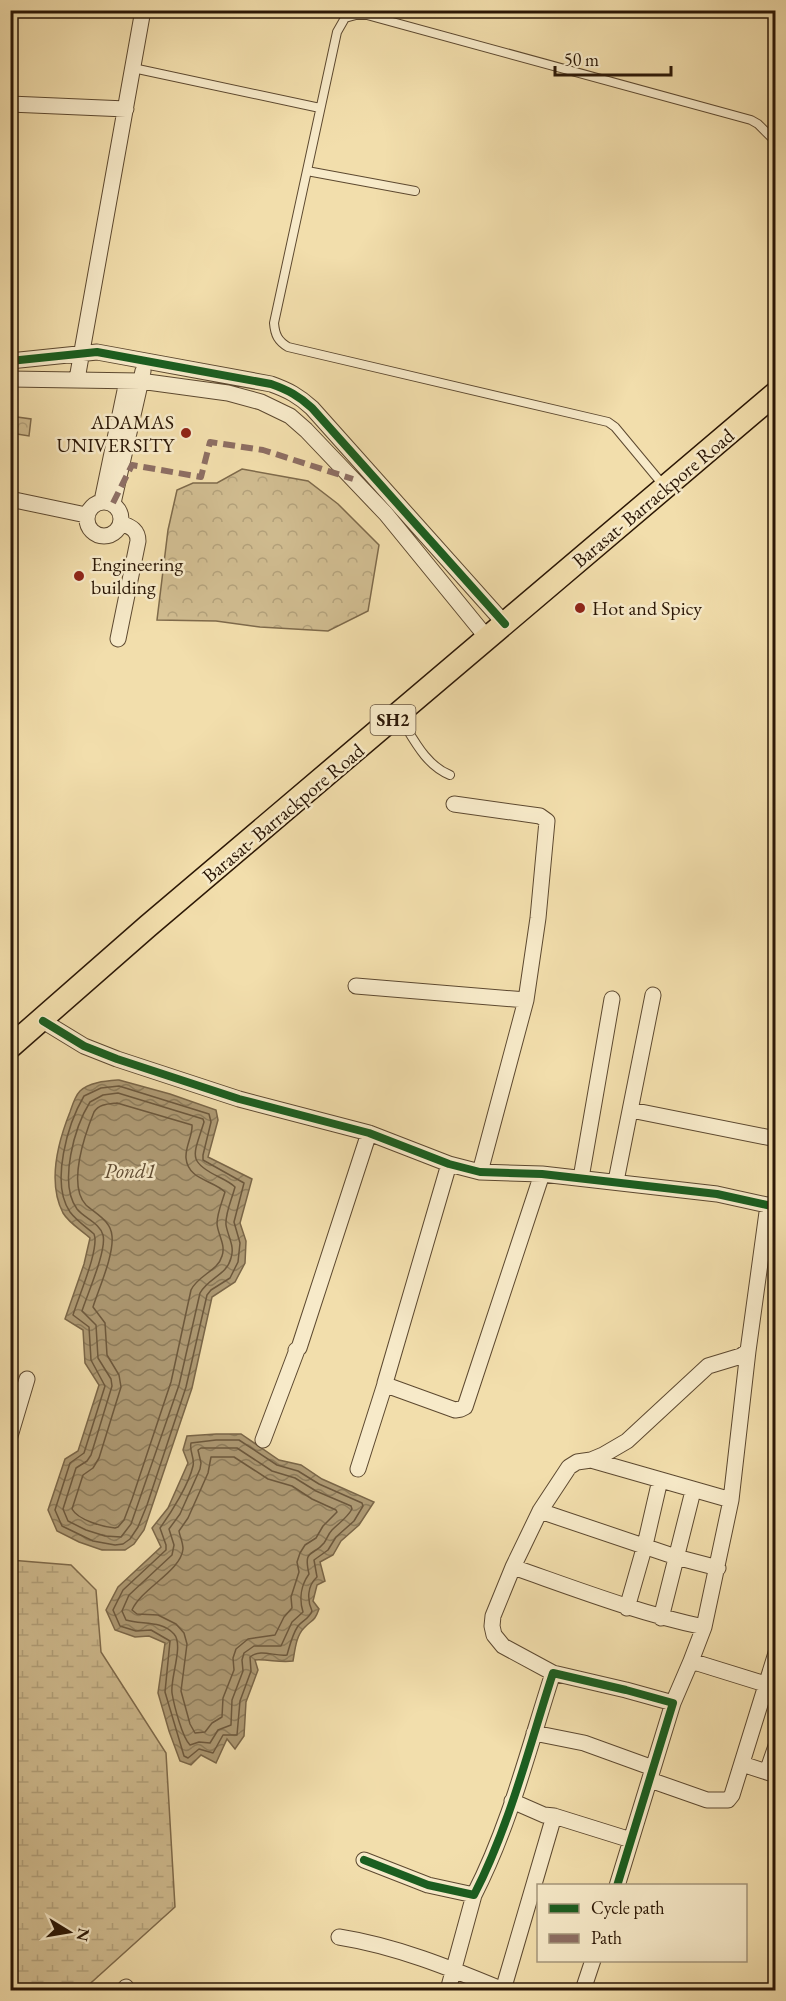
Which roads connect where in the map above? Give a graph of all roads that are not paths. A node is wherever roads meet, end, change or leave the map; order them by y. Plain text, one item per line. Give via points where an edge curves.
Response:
1 (143, 10) edge
2 (133, 68) junction
3 (10, 104) edge
4 (320, 108) junction
5 (126, 109) junction
6 (776, 142) edge
7 (307, 171) junction
8 (415, 191) dead end
9 (82, 355) junction
10 (146, 360) junction
11 (10, 361) edge
12 (10, 379) edge
13 (77, 379) junction
14 (134, 381) junction
15 (776, 393) edge
16 (665, 487) junction
17 (10, 499) edge
18 (107, 502) junction
19 (86, 515) junction
20 (121, 523) junction
21 (497, 631) junction
22 (118, 639) dead end
23 (399, 715) junction
24 (450, 775) dead end
25 (454, 804) dead end
26 (356, 986) dead end
27 (653, 995) dead end
28 (612, 999) dead end
29 (526, 1000) junction
30 (43, 1020) junction
31 (10, 1047) edge
32 (631, 1110) junction
33 (369, 1133) junction
34 (776, 1139) edge
35 (448, 1164) junction
36 (480, 1172) junction
37 (542, 1174) junction
38 (581, 1178) junction
39 (616, 1181) junction
40 (772, 1206) edge
41 (748, 1351) junction
42 (27, 1379) dead end
43 (385, 1384) junction
44 (10, 1436) edge
45 (263, 1440) dead end
46 (591, 1460) junction
47 (358, 1469) dead end
48 (660, 1480) junction
49 (693, 1491) junction
50 (730, 1500) junction
51 (540, 1511) junction
52 (645, 1545) junction
53 (676, 1557) junction
54 (513, 1567) junction
55 (718, 1568) junction
56 (627, 1608) junction
57 (661, 1618) junction
58 (704, 1627) junction
59 (776, 1653) edge
60 (692, 1661) junction
61 (553, 1673) junction
62 (765, 1684) junction
63 (673, 1703) junction
64 (534, 1733) junction
65 (776, 1746) edge
66 (742, 1764) junction
67 (652, 1774) junction
68 (771, 1774) edge
69 (512, 1801) junction
70 (554, 1816) junction
71 (631, 1840) junction
72 (364, 1860) dead end
73 (618, 1884) edge
74 (474, 1895) junction
75 (339, 1937) dead end
76 (592, 1962) edge
77 (454, 1970) junction
78 (448, 1990) edge
79 (503, 1990) edge
80 (583, 1990) edge

1 - 2 street
2 - 4 lane
2 - 5 street
3 - 5 street
4 - 6 lane via 337,32 345,18 367,15 751,120
4 - 7 lane
5 - 9 street
7 - 8 lane
7 - 16 lane via 274,323 274,333 280,342 608,422
9 - 10 street via 97,352
9 - 11 street
9 - 13 street
10 - 14 street
10 - 21 street via 271,384 301,397
12 - 13 street
13 - 14 street
14 - 18 street
14 - 21 street via 228,393 261,402 290,416
15 - 16 main road, Barasat- Barrackpore Road / SH2
16 - 21 main road, Barasat- Barrackpore Road / SH2
17 - 19 street
18 - 19 street via 92,506
18 - 20 street via 120,512
19 - 20 street via 87,526 95,535 106,537 116,532
20 - 22 street via 135,530 138,540
21 - 23 main road, Barasat- Barrackpore Road / SH2
23 - 24 lane via 429,763
23 - 30 main road, Barasat- Barrackpore Road / SH2 via 148,926
25 - 29 street via 540,816 546,821
26 - 29 street
27 - 32 street
28 - 38 street
29 - 36 street
30 - 31 main road, Barasat- Barrackpore Road / SH2
30 - 33 street via 84,1046 117,1059 239,1099
32 - 34 street
32 - 39 street
33 - 35 street
33 - 45 street
35 - 36 street
35 - 43 street
36 - 37 street
37 - 38 street
37 - 43 street via 465,1407 454,1410
38 - 39 street
39 - 40 street via 717,1194
40 - 41 street
41 - 46 street via 708,1366 638,1432
41 - 50 street
42 - 44 street
43 - 47 street
46 - 48 street
46 - 51 street via 569,1467
48 - 49 street
48 - 52 street
49 - 50 street
49 - 53 street
50 - 55 street
51 - 52 street
51 - 54 street
52 - 53 street
52 - 56 street
53 - 55 street
53 - 57 street
54 - 56 street
54 - 61 street via 493,1616 494,1635 503,1646
55 - 58 street
56 - 57 street
57 - 58 street
58 - 60 street
59 - 62 street
60 - 62 street
60 - 63 street
61 - 63 street
61 - 64 street
62 - 66 street
63 - 67 street
64 - 67 street via 585,1743
64 - 69 street
65 - 68 street
66 - 67 street via 728,1800 707,1800
66 - 68 street
67 - 71 street
69 - 70 street
69 - 74 street via 489,1866
70 - 71 street
70 - 79 street
71 - 73 street
72 - 74 street via 428,1885
74 - 77 street
75 - 77 street via 371,1942
76 - 80 street
77 - 78 street
77 - 79 street

